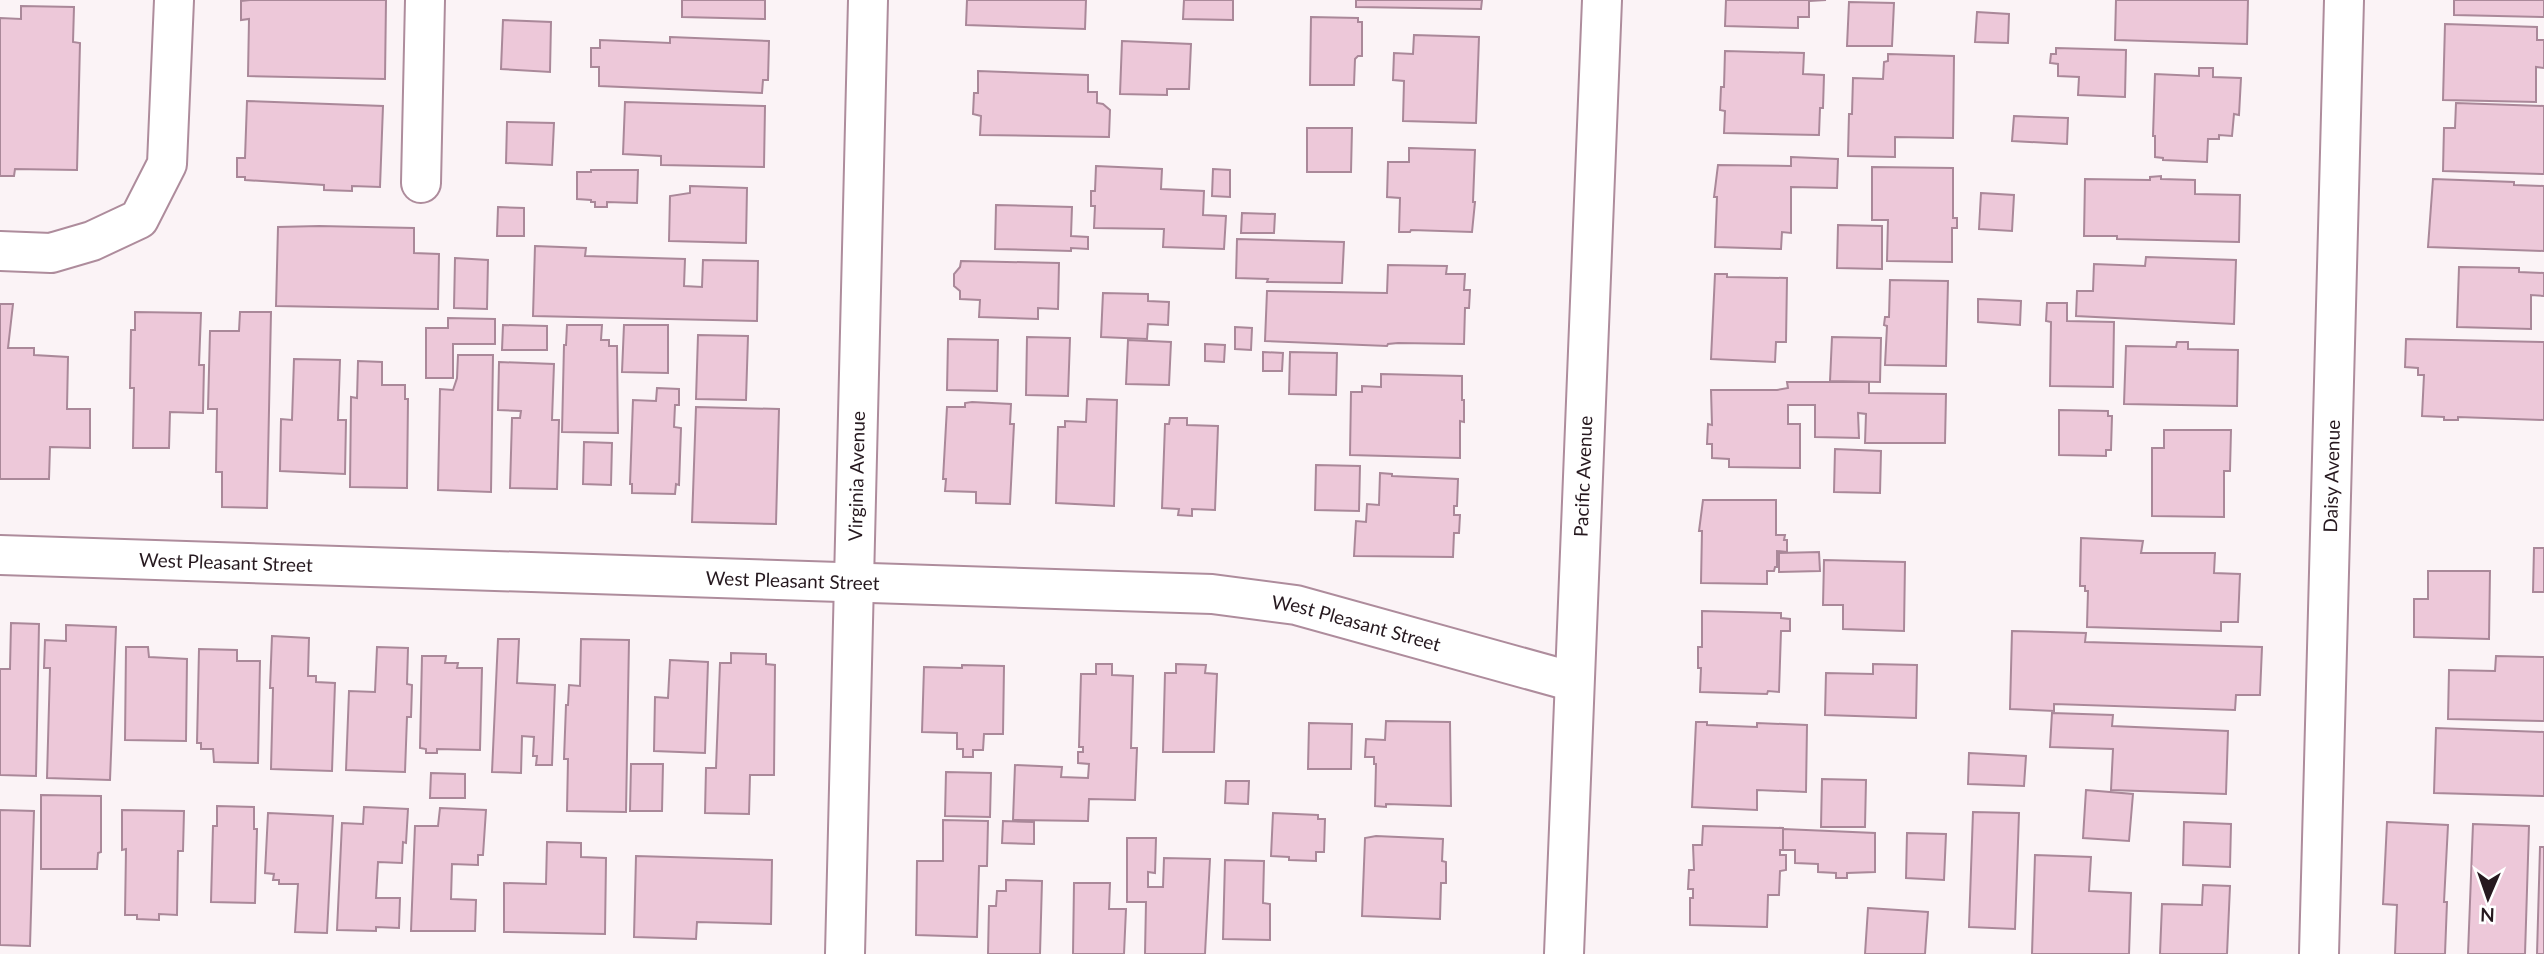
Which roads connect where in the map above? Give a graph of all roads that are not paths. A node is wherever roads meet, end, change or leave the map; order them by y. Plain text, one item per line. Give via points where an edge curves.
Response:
1 (174, 0) edge
2 (425, 0) edge
3 (869, 0) edge
4 (1602, 0) edge
5 (2343, 0) edge
6 (421, 183) dead end
7 (0, 251) edge
8 (0, 555) edge
9 (853, 583) junction
10 (1574, 682) junction
11 (845, 954) edge
12 (1564, 954) edge
13 (2319, 954) edge

1 - 7 street via 167,164 139,219 92,241 51,253
2 - 6 street
3 - 9 street, Virginia Avenue
4 - 10 street, Pacific Avenue
5 - 13 street, Daisy Avenue
8 - 9 street, West Pleasant Street
9 - 10 street, West Pleasant Street via 1212,594 1296,606
9 - 11 street, Virginia Avenue
10 - 12 street, Pacific Avenue

